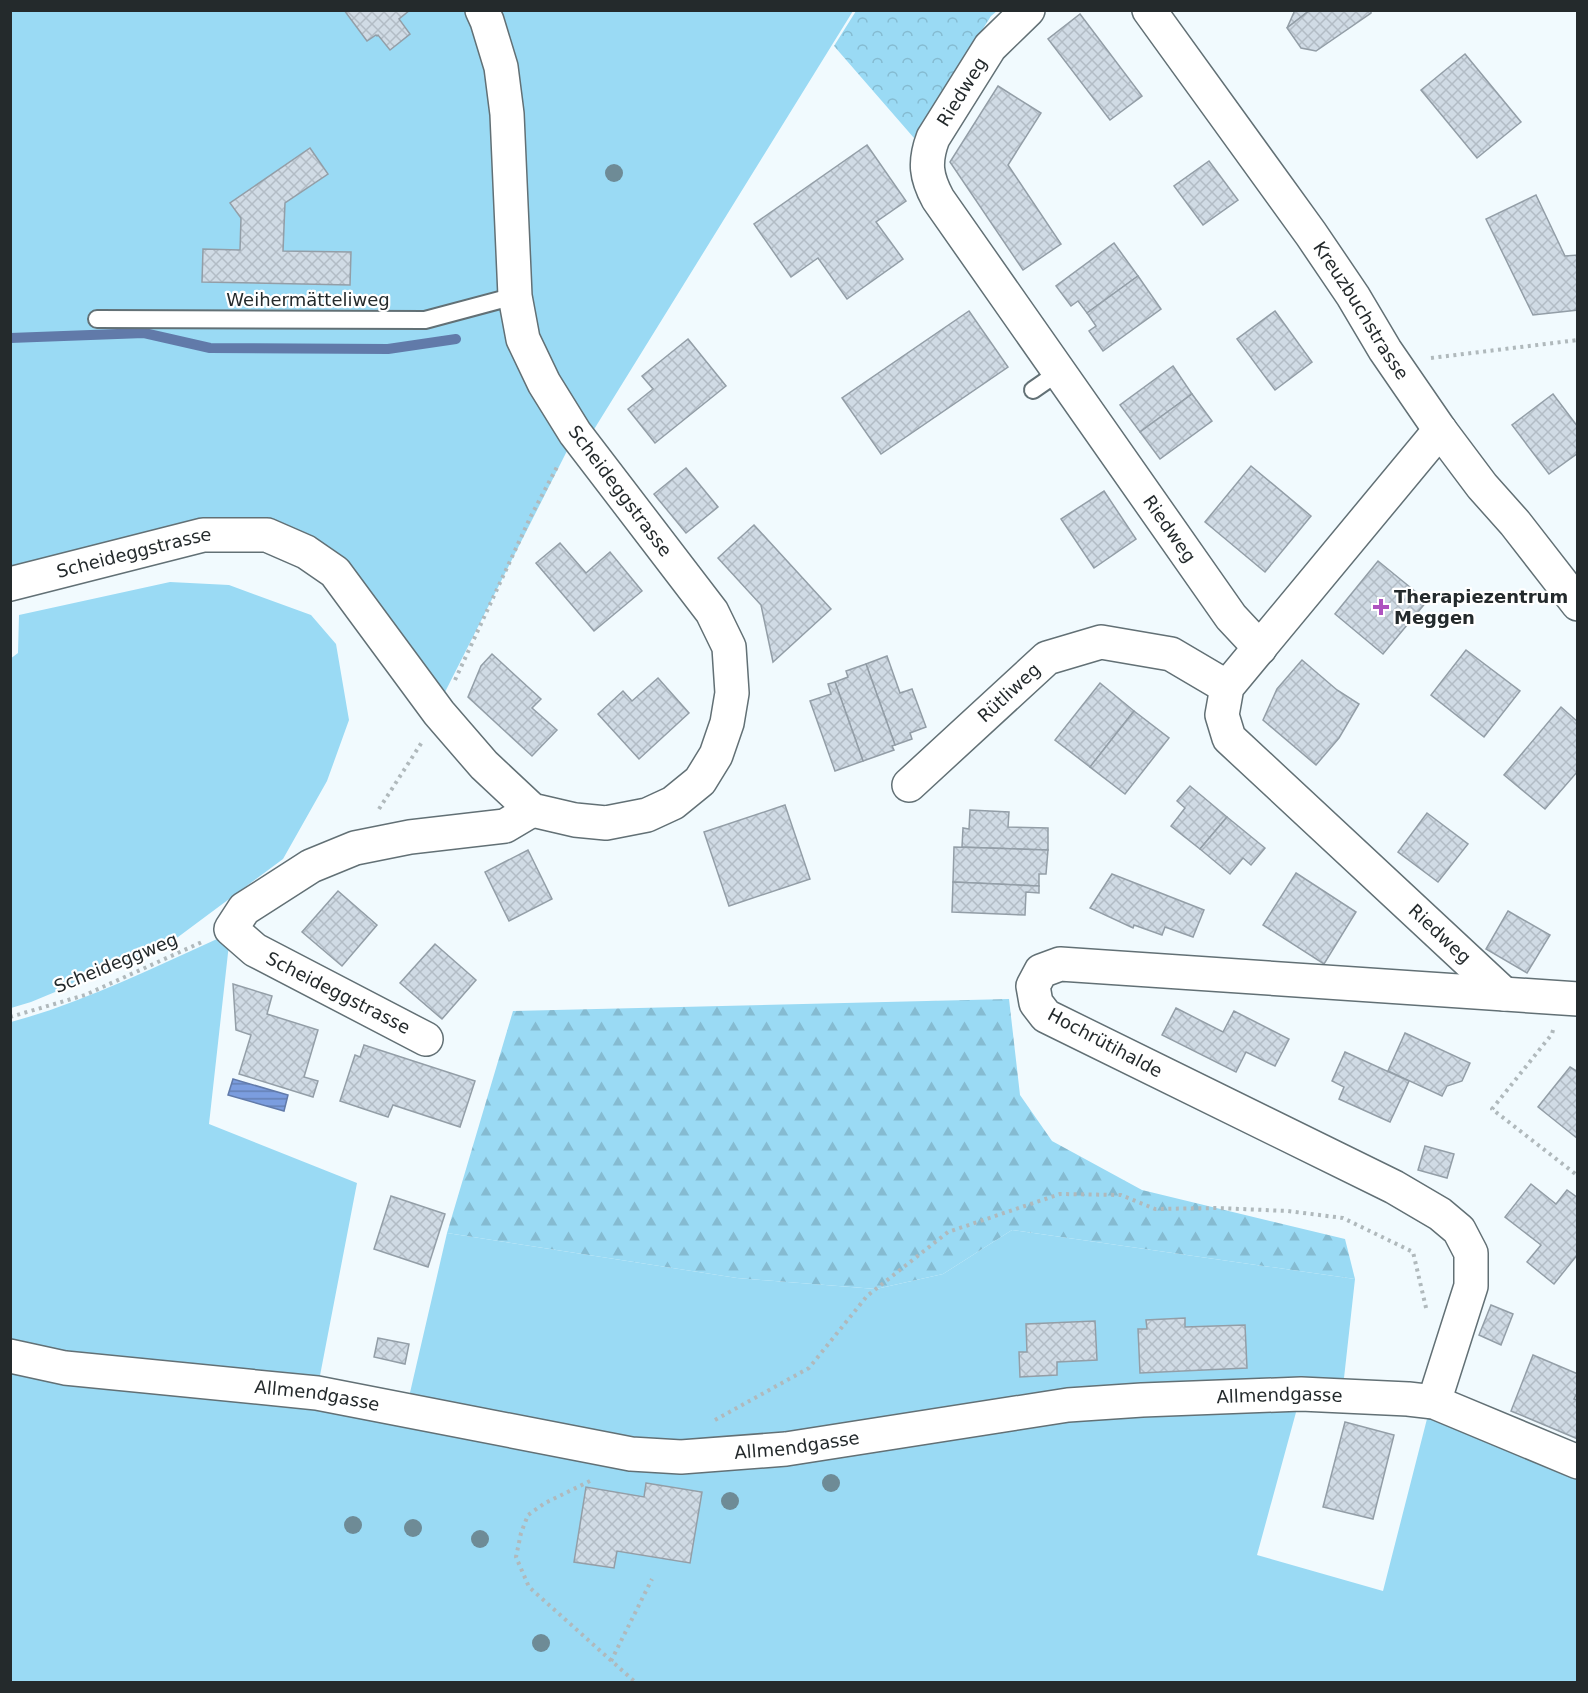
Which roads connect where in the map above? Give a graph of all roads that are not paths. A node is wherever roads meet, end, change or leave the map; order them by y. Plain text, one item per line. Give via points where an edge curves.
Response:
1 (482, 10) edge
2 (1028, 10) edge
3 (1149, 10) edge
4 (515, 296) junction
5 (97, 319) dead end
6 (1440, 430) junction
7 (10, 584) edge
8 (1578, 604) edge
9 (1260, 648) junction
10 (1227, 687) junction
11 (909, 785) dead end
12 (532, 810) junction
13 (1504, 994) junction
14 (1578, 999) edge
15 (426, 1039) dead end
16 (10, 1356) edge
17 (1434, 1402) junction
18 (1578, 1462) edge

1 - 4 street, Scheideggstrasse via 501,67 507,114
2 - 9 street, Riedweg via 990,47 933,138 927,153 930,184 1046,381 1231,617
3 - 6 street, Kreuzbuchstrasse via 1311,234
4 - 5 lane, Weihermätteliweg via 425,320
4 - 12 street, Scheideggstrasse via 524,339 544,383 575,433 712,612 729,647 732,693 716,755 700,781 673,803 647,815 606,823
6 - 8 street, Kreuzbuchstrasse
6 - 9 street
7 - 12 street, Scheideggstrasse via 203,535 267,535 306,552 335,572 483,765
9 - 10 street
10 - 11 street, Rütliweg via 1171,654 1101,642 1047,658
10 - 13 street, Riedweg via 1222,715 1229,738
12 - 15 street, Scheideggstrasse via 505,826 355,848 310,866 244,909 231,929 255,950
13 - 14 street, Hochrütihalde
13 - 17 street, Hochrütihalde via 1060,964 1041,971 1033,986 1036,1003 1047,1016 1394,1187 1459,1230 1471,1253 1471,1286
16 - 17 street, Allmendgasse via 65,1368 317,1393 631,1454 681,1457 786,1449 1068,1405 1301,1394
17 - 18 street, Allmendgasse

